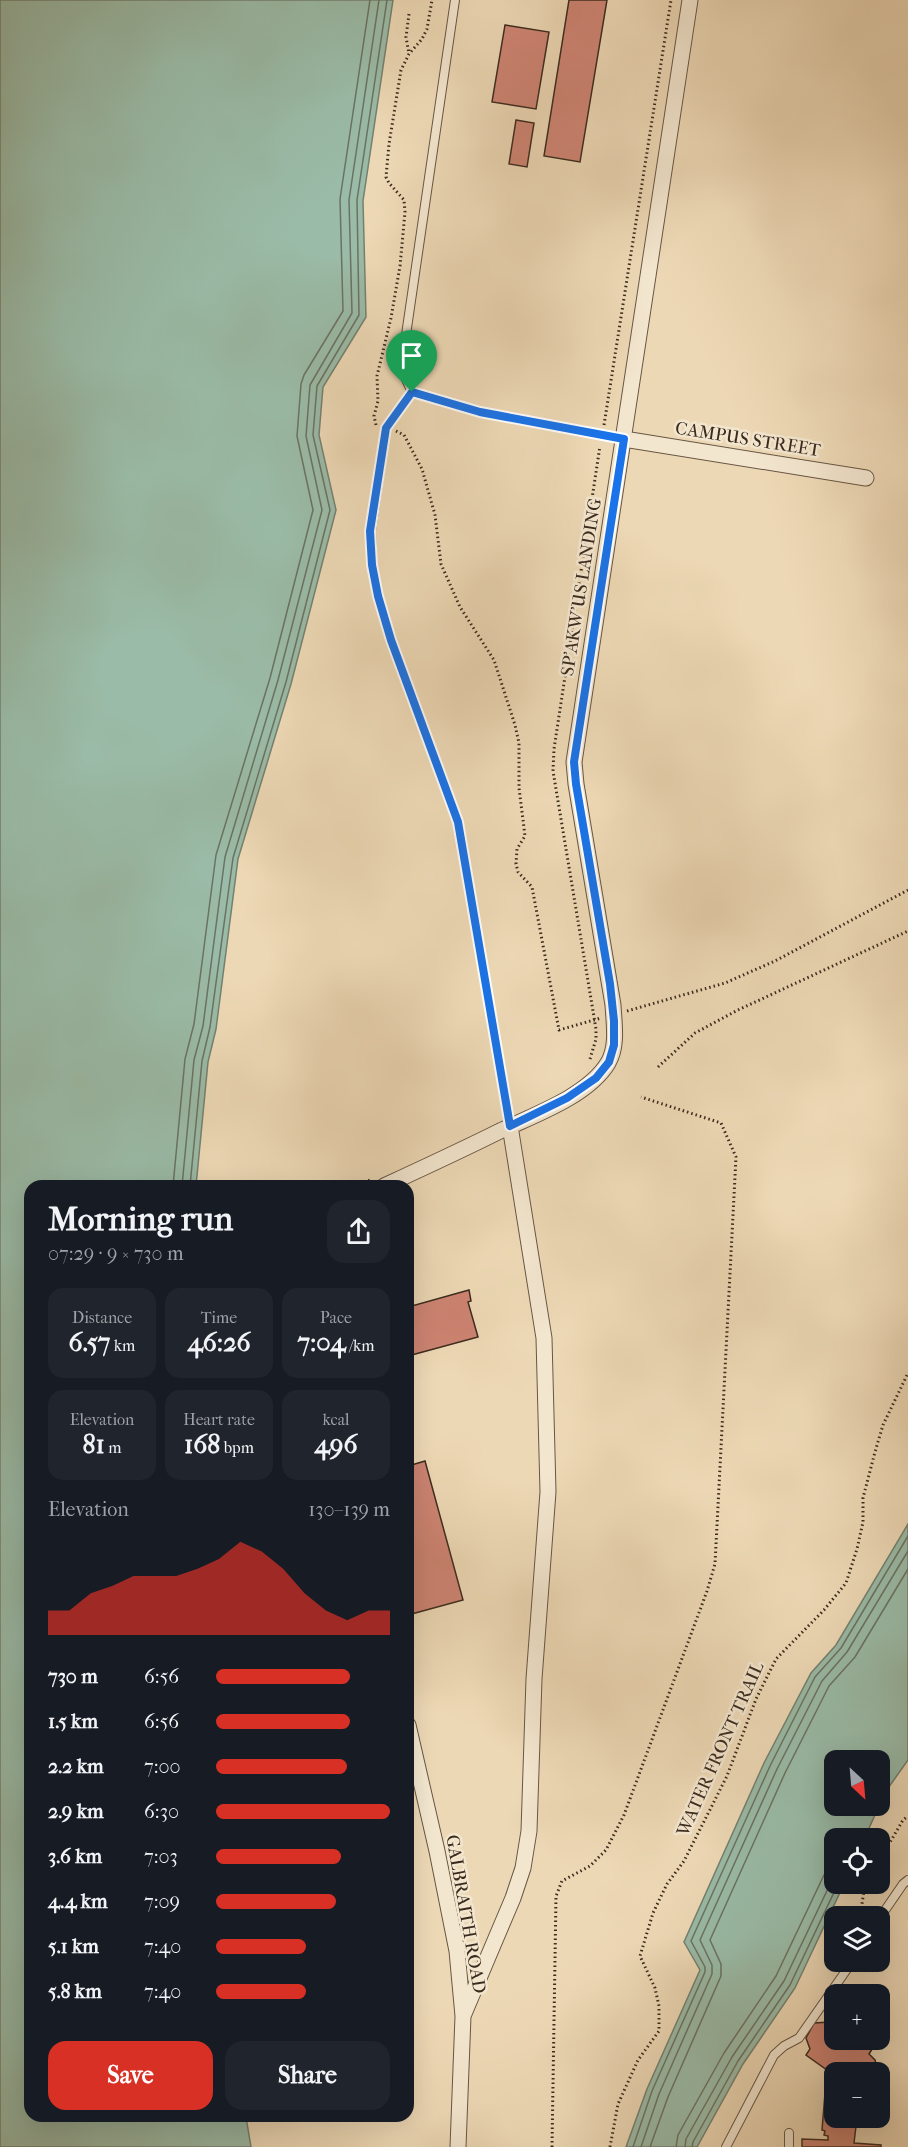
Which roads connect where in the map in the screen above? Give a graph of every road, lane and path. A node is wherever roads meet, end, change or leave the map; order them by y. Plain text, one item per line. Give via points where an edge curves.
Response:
1 (432, 0) edge
2 (455, 0) edge
3 (690, 0) edge
4 (409, 14) dead end
5 (409, 54) junction
6 (412, 392) junction
7 (386, 428) junction
8 (624, 439) junction
9 (866, 478) dead end
10 (908, 890) edge
11 (908, 931) edge
12 (626, 1011) dead end
13 (603, 1017) dead end
14 (658, 1067) dead end
15 (641, 1097) dead end
16 (510, 1126) junction
17 (397, 1180) edge
18 (908, 1373) edge
19 (414, 1751) edge
20 (908, 1816) edge
21 (890, 1842) edge
22 (908, 1880) edge
23 (888, 1906) edge
24 (845, 1972) edge
25 (463, 2016) junction
26 (789, 2133) dead end
27 (458, 2147) edge
28 (552, 2147) edge
29 (610, 2147) edge
30 (726, 2147) edge
31 (789, 2147) edge

1 - 5 path via 427,29
2 - 6 lane via 401,369
3 - 8 street, SP’AKW’US LANDING
4 - 5 path
5 - 7 path via 401,70 386,177 404,200 405,212 400,266 377,376 374,421 376,426
6 - 7 lane
6 - 8 lane via 480,412
7 - 13 path via 404,435 422,469 435,515 441,564 455,597 494,660 515,725 525,836 517,849 516,864 532,887 559,1030
7 - 16 lane via 370,531 372,565 391,640 458,822
8 - 9 street, CAMPUS STREET
8 - 16 street, SP’AKW’US LANDING via 574,762 610,984 614,1045 609,1062 596,1078 567,1098
10 - 12 path via 726,983
11 - 14 path via 695,1033
15 - 28 path via 721,1123 736,1157 715,1564 624,1815 606,1850 590,1866 562,1881 556,1896
16 - 17 street
16 - 25 street via 544,1338 548,1492 534,1679 529,1831 523,1868
18 - 29 path, WATER FRONT TRAIL via 875,1452 863,1498 857,1549 846,1582 776,1659 727,1776 684,1861 652,1912 640,1956 655,1988 659,2031 638,2060 618,2104
19 - 25 street, GALBRAITH ROAD via 457,1951
20 - 21 path
22 - 23 lane
24 - 30 lane via 799,2038 774,2055
25 - 27 street, GALBRAITH ROAD
26 - 31 lane

